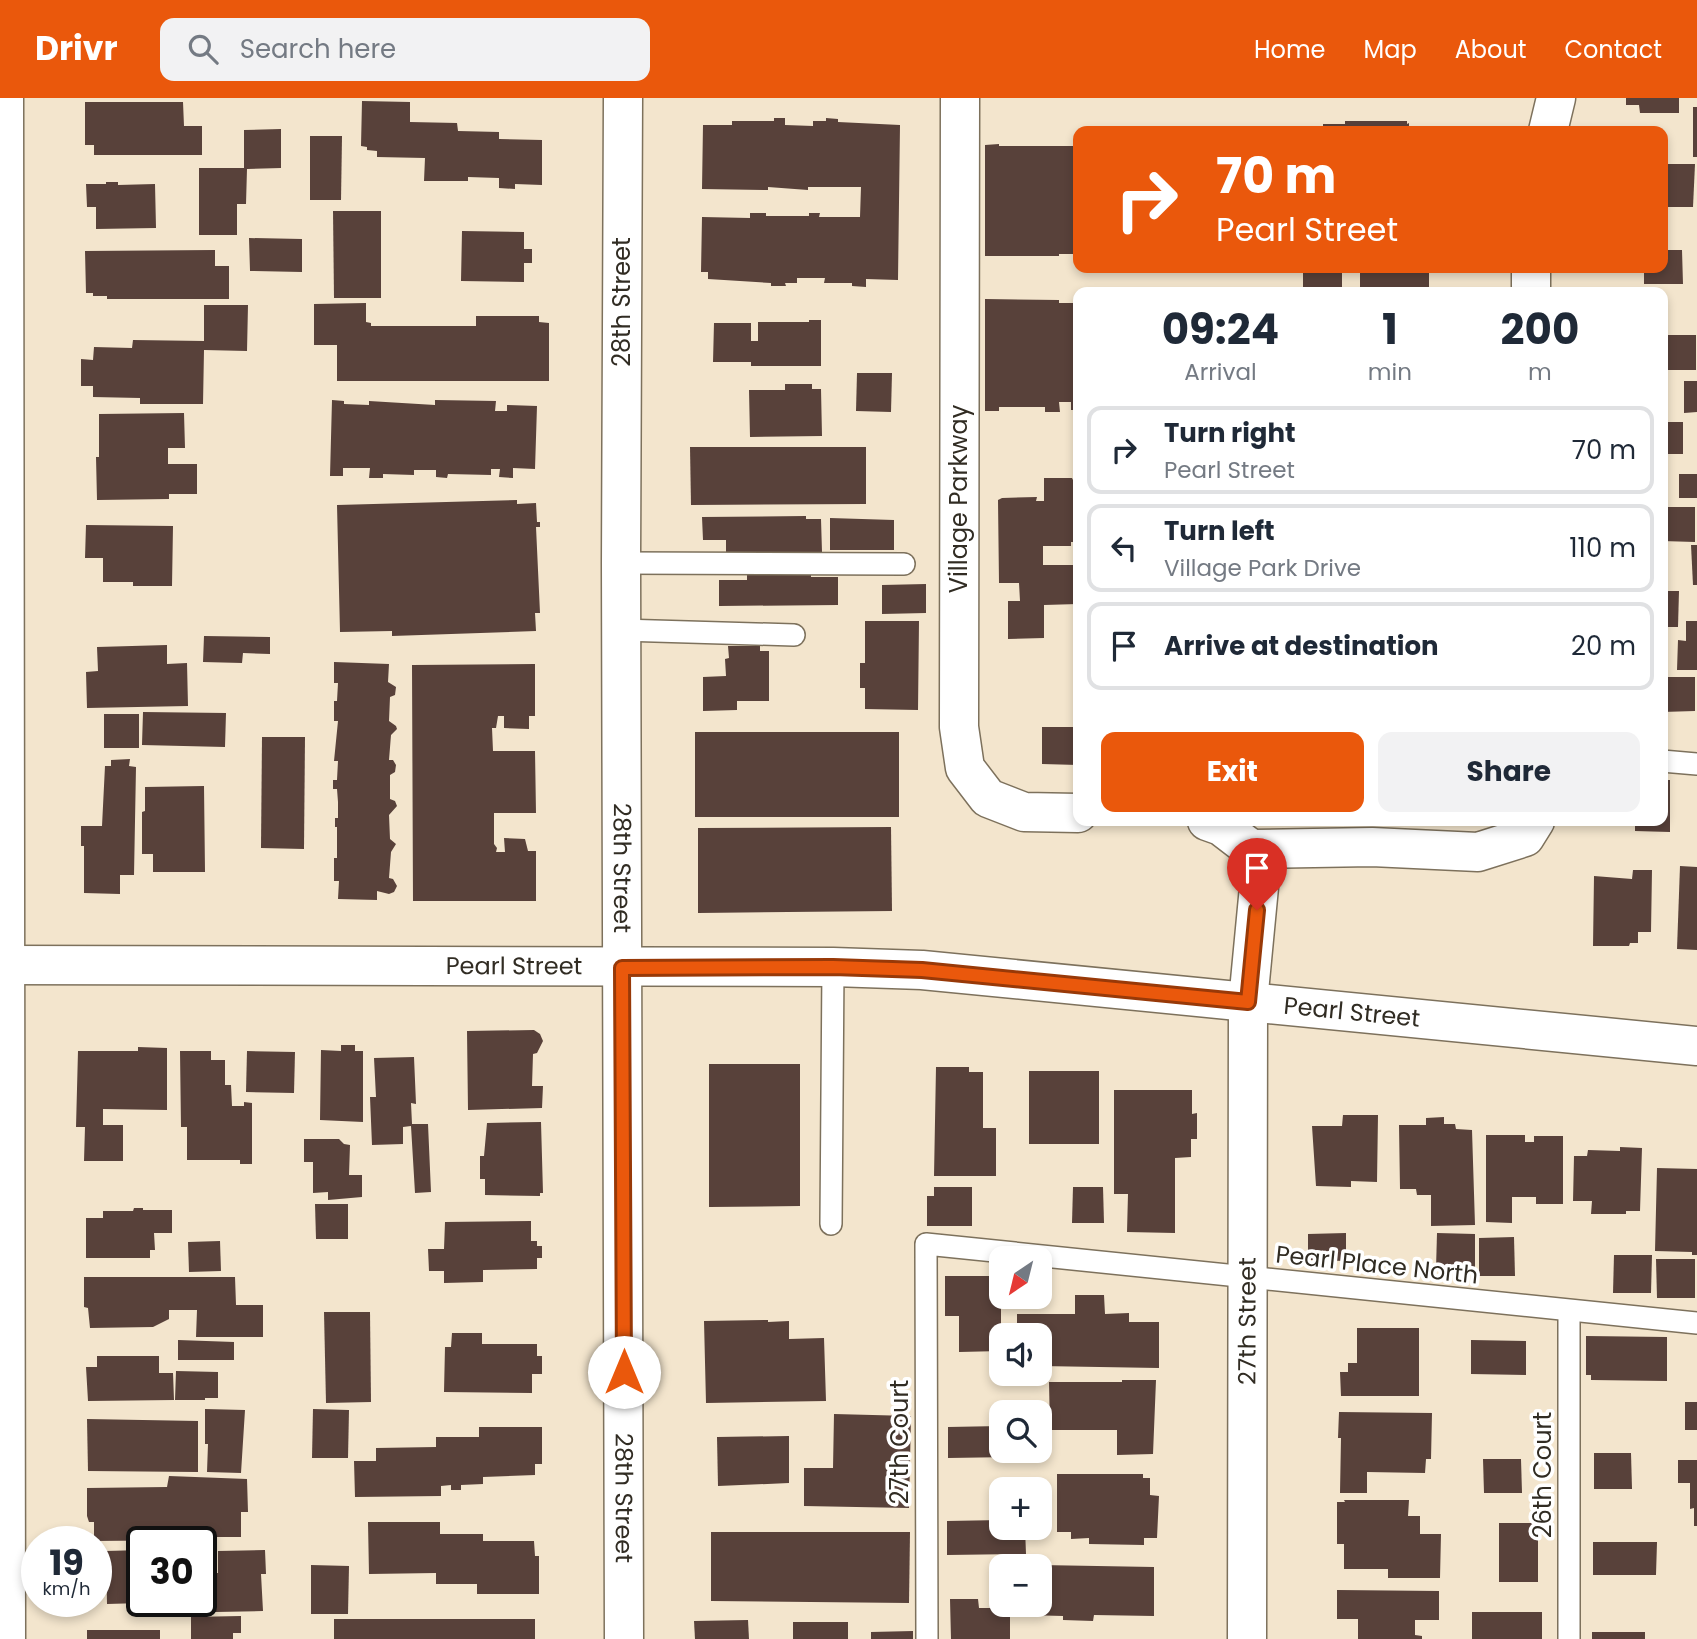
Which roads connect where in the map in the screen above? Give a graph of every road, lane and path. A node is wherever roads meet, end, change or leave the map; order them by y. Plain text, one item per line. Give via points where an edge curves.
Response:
1 (4, 98) edge
2 (623, 98) edge
3 (960, 98) edge
4 (1556, 98) edge
5 (1549, 126) edge
6 (621, 563) junction
7 (904, 564) dead end
8 (621, 630) junction
9 (794, 635) dead end
10 (1668, 762) edge
11 (1697, 764) edge
12 (1073, 813) edge
13 (1221, 826) edge
14 (1532, 826) edge
15 (1251, 849) junction
16 (2, 965) edge
17 (833, 967) junction
18 (622, 968) junction
19 (1248, 1002) junction
20 (1697, 1046) edge
21 (831, 1224) dead end
22 (926, 1244) joint
23 (1247, 1278) junction
24 (1569, 1312) junction
25 (1697, 1323) edge
26 (6, 1639) edge
27 (624, 1639) edge
28 (927, 1639) edge
29 (1247, 1639) edge
30 (1569, 1639) edge

1 - 16 street
2 - 6 street, 28th Street
3 - 12 street, Village Parkway via 958,727 965,768 988,798 1024,812
4 - 5 street
6 - 7 lane
6 - 8 street, 28th Street
8 - 9 lane
8 - 18 street, 28th Street
10 - 11 lane
13 - 15 street
14 - 15 street via 1525,837 1478,852
15 - 19 street, 27th Street via 1259,887
16 - 18 street, Pearl Street
16 - 26 street
17 - 18 street, Pearl Street
17 - 19 street, Pearl Street via 922,970
17 - 21 lane
18 - 27 street, 28th Street
19 - 20 street, Pearl Street
19 - 23 street, 27th Street
22 - 23 lane, Pearl Place North
22 - 28 lane, 27th Court
23 - 24 lane, Pearl Place North
23 - 29 street, 27th Street
24 - 25 lane, Pearl Place North
24 - 30 lane, 26th Court

